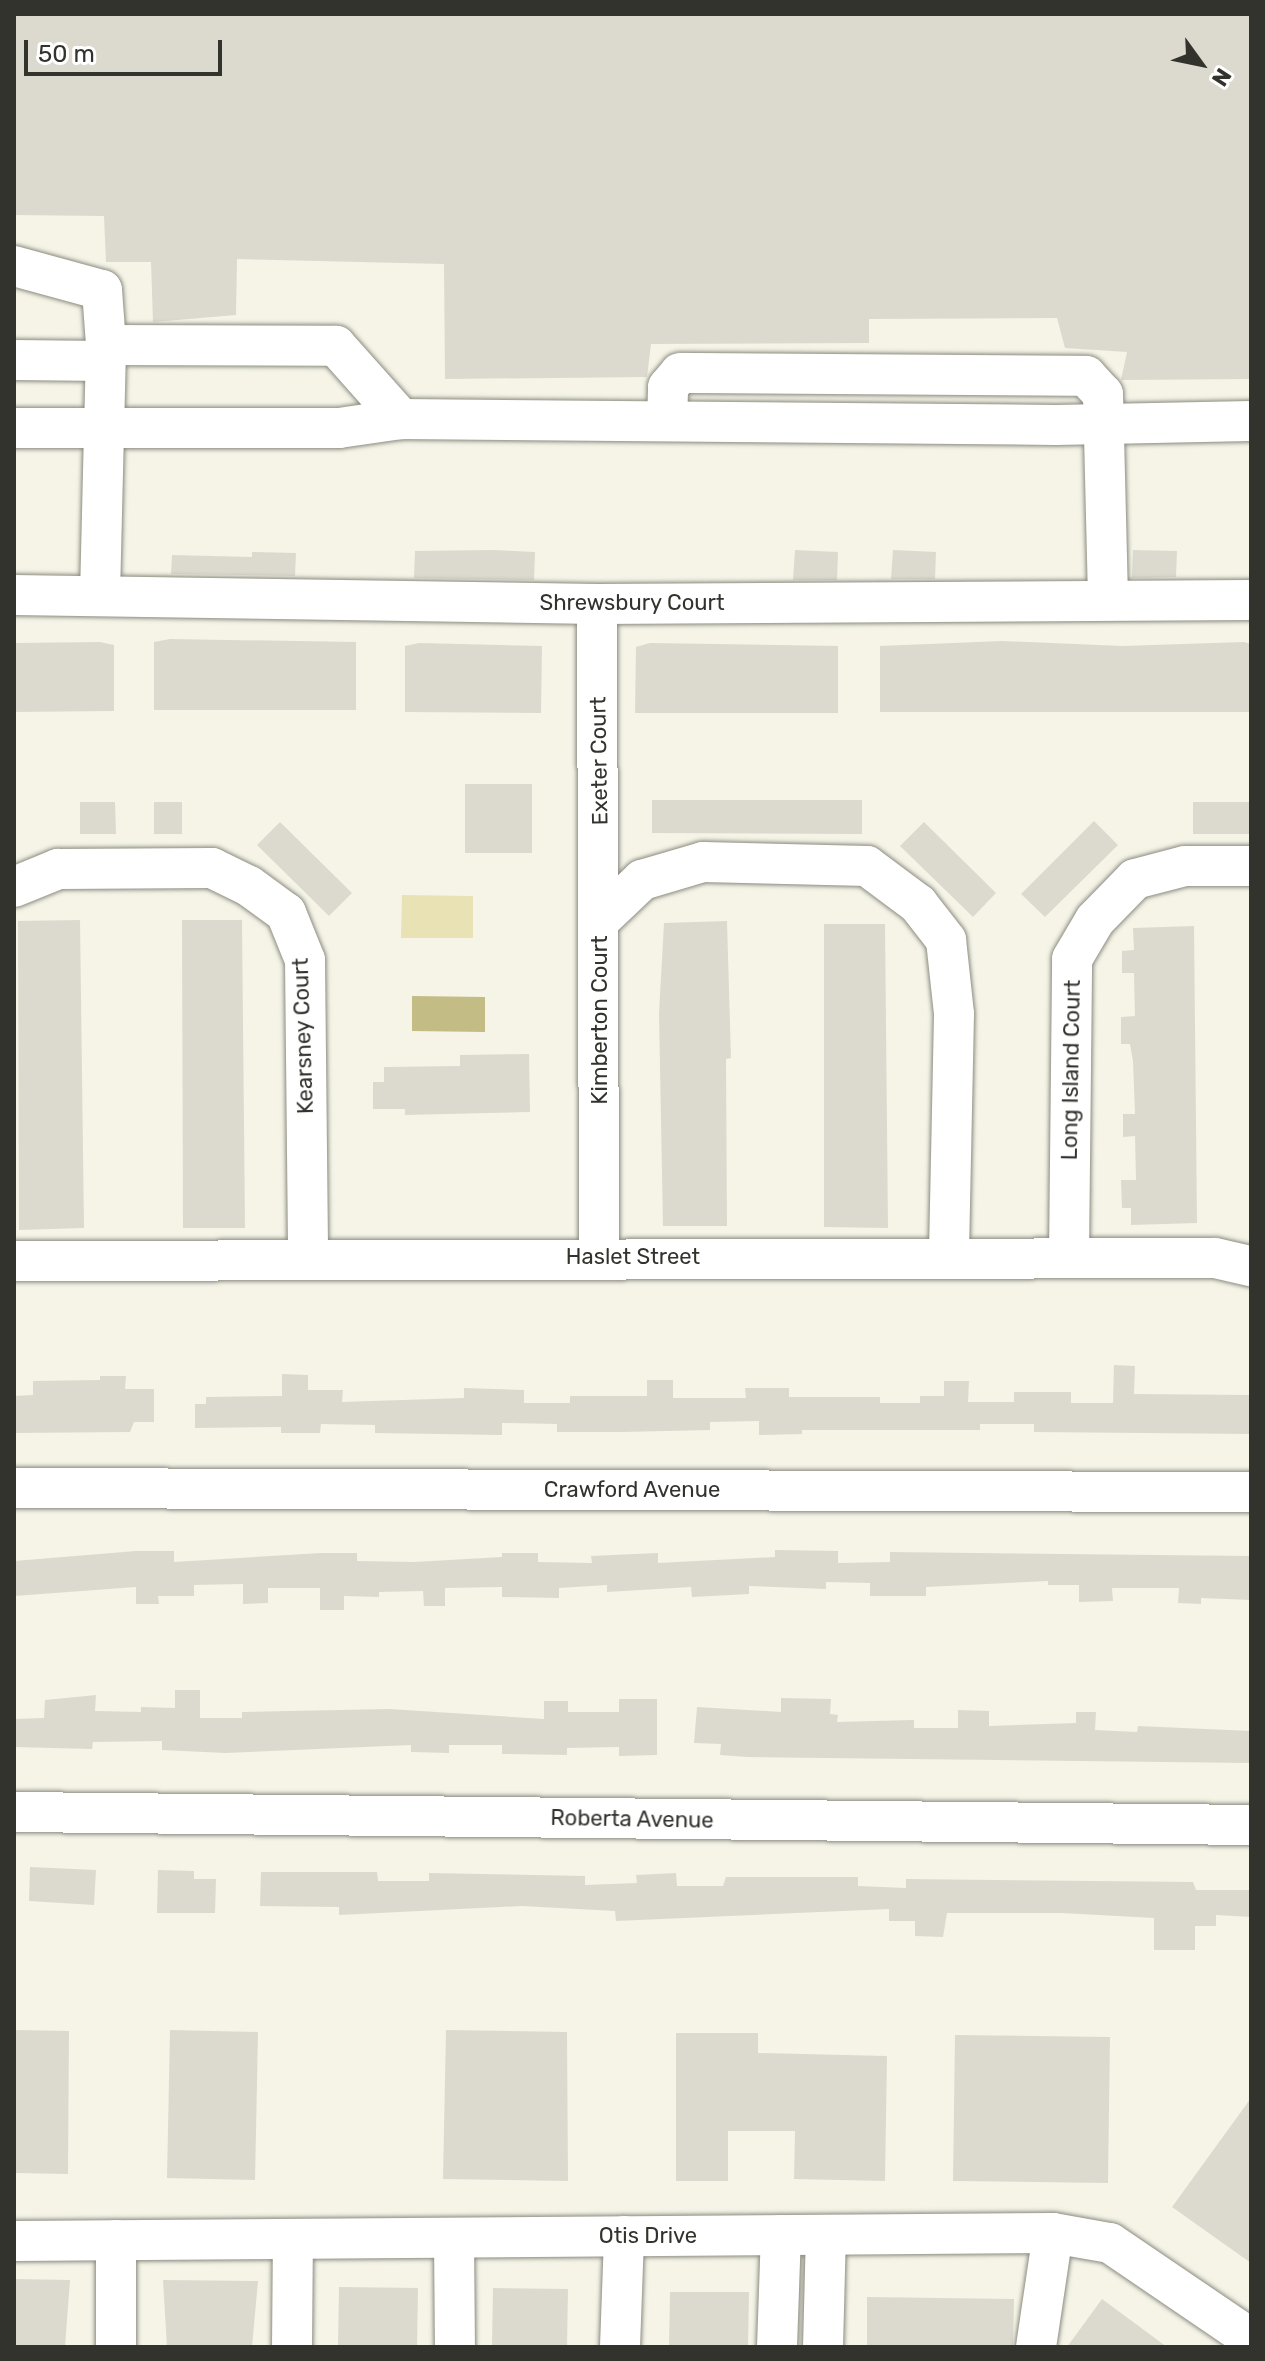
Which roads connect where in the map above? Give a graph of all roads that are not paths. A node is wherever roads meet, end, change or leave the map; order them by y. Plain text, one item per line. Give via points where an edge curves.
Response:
1 (14, 266) edge
2 (105, 353) junction
3 (14, 360) edge
4 (902, 374) junction
5 (401, 419) junction
6 (667, 420) junction
7 (1251, 421) edge
8 (900, 423) junction
9 (1105, 425) junction
10 (14, 428) edge
11 (104, 428) junction
12 (14, 595) edge
13 (100, 595) junction
14 (1108, 600) junction
15 (1251, 600) edge
16 (597, 604) junction
17 (1251, 866) edge
18 (14, 887) edge
19 (601, 919) junction
20 (599, 1258) junction
21 (949, 1258) junction
22 (1069, 1258) junction
23 (308, 1259) junction
24 (14, 1261) edge
25 (1251, 1266) edge
26 (14, 1488) edge
27 (1251, 1492) edge
28 (14, 1812) edge
29 (1251, 1825) edge
30 (1053, 2233) junction
31 (781, 2235) junction
32 (826, 2235) junction
33 (624, 2236) junction
34 (454, 2238) junction
35 (116, 2240) junction
36 (293, 2240) junction
37 (14, 2241) edge
38 (1251, 2339) edge
39 (116, 2347) edge
40 (292, 2347) edge
41 (455, 2347) edge
42 (620, 2347) edge
43 (777, 2347) edge
44 (823, 2347) edge
45 (1036, 2347) edge

1 - 2 street via 102,290
2 - 3 street
2 - 5 street via 336,346
2 - 11 street
4 - 6 street via 680,373 668,387
4 - 8 street
4 - 9 street via 1086,376 1103,394
5 - 6 street
5 - 11 street via 339,428
6 - 8 street
7 - 9 street
8 - 9 street
9 - 14 street
10 - 11 street
11 - 13 street
12 - 13 street, Shrewsbury Court
13 - 16 street, Shrewsbury Court
14 - 15 street, Shrewsbury Court
14 - 16 street, Shrewsbury Court
16 - 19 street, Exeter Court
17 - 22 street, Long Island Court via 1185,866 1135,879 1095,920 1072,959
18 - 23 street, Kearsney Court via 58,869 212,868 286,913 305,960
19 - 20 street, Kimberton Court
19 - 21 street, Kimberton Court via 642,880 703,862 867,866 918,904 946,940 954,1014
20 - 21 street, Haslet Street
20 - 23 street, Haslet Street
21 - 22 street, Haslet Street
22 - 25 street, Haslet Street via 1215,1258
23 - 24 street, Haslet Street
26 - 27 street, Crawford Avenue
28 - 29 street, Roberta Avenue
30 - 32 street, Otis Drive
30 - 38 street, Otis Drive via 1110,2243
30 - 45 street
31 - 32 street, Otis Drive
31 - 33 street, Otis Drive
31 - 43 street
32 - 44 street
33 - 34 street, Otis Drive
33 - 42 street
34 - 36 street, Otis Drive
34 - 41 street
35 - 36 street, Otis Drive
35 - 37 street, Otis Drive
35 - 39 street
36 - 40 street

